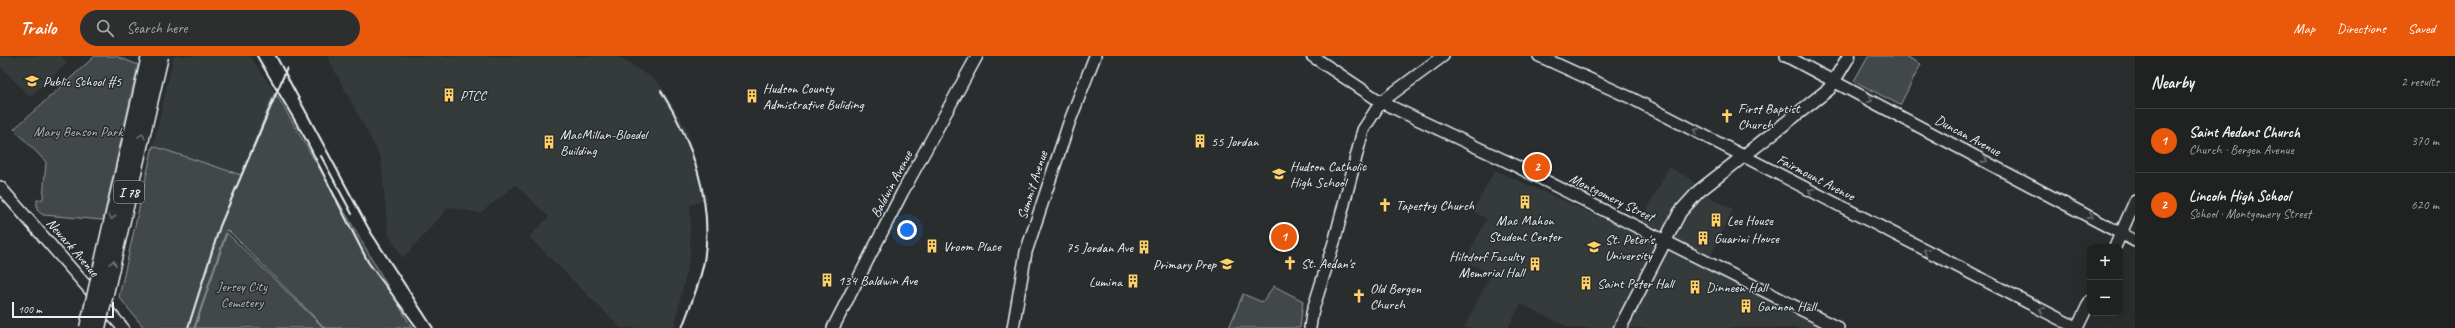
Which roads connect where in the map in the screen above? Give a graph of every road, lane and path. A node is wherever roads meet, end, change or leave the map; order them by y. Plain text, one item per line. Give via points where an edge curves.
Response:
1 (149, 56) edge
2 (160, 56) edge
3 (977, 56) edge
4 (1095, 56) edge
5 (1312, 56) edge
6 (1443, 56) edge
7 (1539, 56) edge
8 (1786, 56) edge
9 (1849, 56) edge
10 (1835, 82) junction
11 (1381, 102) junction
12 (1744, 156) junction
13 (0, 187) edge
14 (2135, 201) edge
15 (2121, 233) junction
16 (1665, 240) junction
17 (2135, 240) edge
18 (2116, 244) edge
19 (2087, 307) edge
20 (87, 328) edge
21 (98, 328) edge
22 (123, 328) edge
23 (833, 328) edge
24 (1013, 328) edge
25 (1310, 328) edge
26 (1620, 328) edge
27 (1838, 328) edge
28 (2077, 328) edge

1 -> 20 highway, I 78, bridge
21 -> 2 highway, I 78, bridge
3 - 23 street, Baldwin Avenue via 902,193
4 - 24 street, Summit Avenue via 1069,123 1026,252
5 - 11 street, Montgomery Street
6 - 11 street
12 -> 7 street, Fairmount Avenue via 1631,98
8 - 10 street, Duncan Avenue
9 - 10 main road
10 - 12 main road
10 -> 15 street, Duncan Avenue
11 - 16 street, Montgomery Street
11 - 25 street via 1363,130 1355,154 1335,239 1312,312
12 - 16 main road via 1687,203
28 -> 12 street, Fairmount Avenue
13 - 22 street, Newark Avenue
14 - 15 street
15 - 17 street, Duncan Avenue
15 - 18 street
16 - 26 main road
16 - 27 street, Montgomery Street
19 - 28 street

